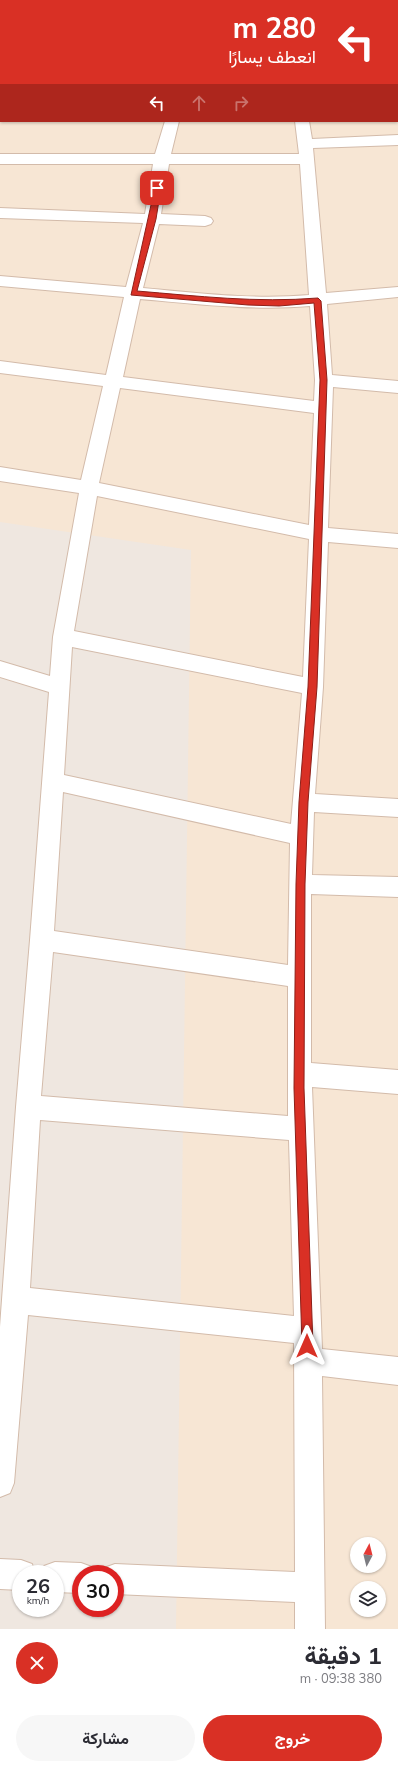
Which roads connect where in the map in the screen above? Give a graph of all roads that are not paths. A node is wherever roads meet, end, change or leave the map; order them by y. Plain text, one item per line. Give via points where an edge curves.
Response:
1 (172, 122) edge
2 (302, 122) edge
3 (398, 140) edge
4 (307, 151) junction
5 (162, 158) junction
6 (0, 159) edge
7 (0, 213) edge
8 (152, 219) junction
9 (205, 222) dead end
10 (0, 281) edge
11 (398, 292) edge
12 (133, 293) junction
13 (318, 301) junction
14 (0, 367) edge
15 (324, 380) junction
16 (113, 381) junction
17 (398, 387) edge
18 (321, 408) junction
19 (0, 474) edge
20 (89, 488) junction
21 (318, 534) junction
22 (398, 541) edge
23 (63, 637) junction
24 (0, 669) edge
25 (59, 687) junction
26 (313, 687) junction
27 (52, 781) junction
28 (303, 802) junction
29 (398, 808) edge
30 (303, 836) junction
31 (300, 884) junction
32 (398, 887) edge
33 (42, 940) junction
34 (300, 977) junction
35 (299, 1074) junction
36 (398, 1082) edge
37 (28, 1107) junction
38 (300, 1129) junction
39 (16, 1300) junction
40 (308, 1331) junction
41 (307, 1361) junction
42 (398, 1371) edge
43 (0, 1483) edge
44 (0, 1574) edge
45 (12, 1575) edge
46 (124, 1579) edge
47 (310, 1588) junction
48 (310, 1629) edge

1 - 5 street
2 - 4 street
3 - 4 street
4 - 5 street
4 - 13 street
5 - 6 street
5 - 8 street
7 - 8 street
8 - 9 street
8 - 12 street
10 - 12 street
11 - 13 street
12 - 13 street via 248,303
12 - 16 street
13 - 15 street
14 - 16 street
15 - 17 street
15 - 18 street
16 - 18 street
16 - 20 street
18 - 21 street
19 - 20 street
20 - 21 street
20 - 23 street
21 - 22 street
21 - 26 street
23 - 25 street
23 - 26 street
24 - 25 street
25 - 27 street
26 - 28 street
27 - 30 street
27 - 33 street
28 - 29 street
28 - 30 street
30 - 31 street
31 - 32 street
31 - 34 street
33 - 34 street
33 - 37 street
34 - 35 street
35 - 36 street
35 - 38 street
37 - 38 street
37 - 39 street
38 - 40 street
39 - 40 street
39 - 43 street
40 - 41 street
41 - 42 street
41 - 47 street
44 - 45 street
46 - 47 street
47 - 48 street

